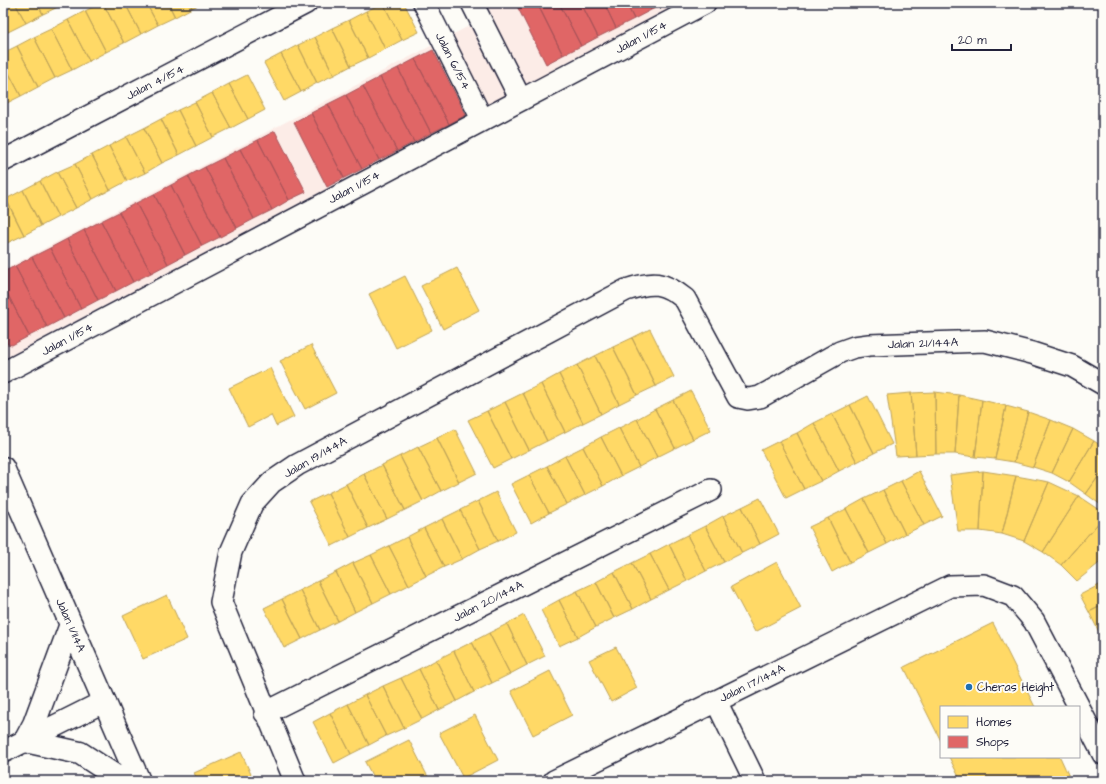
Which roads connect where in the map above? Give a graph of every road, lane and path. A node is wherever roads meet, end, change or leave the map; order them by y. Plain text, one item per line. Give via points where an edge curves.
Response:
1 (306, 3) edge
2 (424, 3) edge
3 (472, 3) edge
4 (705, 3) edge
5 (521, 100) junction
6 (482, 119) junction
7 (3, 160) edge
8 (3, 373) edge
9 (1103, 384) edge
10 (748, 399) joint
11 (3, 468) edge
12 (711, 490) dead end
13 (71, 624) junction
14 (105, 701) junction
15 (716, 701) junction
16 (1078, 706) edge
17 (1080, 709) edge
18 (265, 713) junction
19 (25, 741) junction
20 (3, 752) edge
21 (1103, 754) edge
22 (123, 781) edge
23 (139, 781) edge
24 (295, 781) edge
25 (554, 781) edge
26 (755, 781) edge

1 - 7 street, Jalan 4/154
2 - 6 street, Jalan 6/154
3 - 5 street
4 - 5 street, Jalan 1/154
5 - 6 street, Jalan 1/154
6 - 8 street, Jalan 1/154
9 - 10 street, Jalan 21/144A via 1072,366 985,341 928,342 854,347 840,352 760,397
10 - 18 street, Jalan 19/144A via 738,397 685,299 661,284 644,284 626,290 297,465 272,482 252,504 231,552 221,602
11 - 13 street, Jalan 1/114A
12 - 18 street, Jalan 20/144A
13 - 14 street, Jalan 1/114A
13 - 19 street via 34,724
14 - 19 street
14 - 23 street, Jalan 1/114A
15 - 16 street, Jalan 17/144A via 950,586 984,585 1013,596 1034,621
15 - 25 street, Jalan 17/144A
15 - 26 street
17 - 21 street
18 - 24 street, Jalan 19/144A
19 - 20 street
19 - 22 street via 80,753

